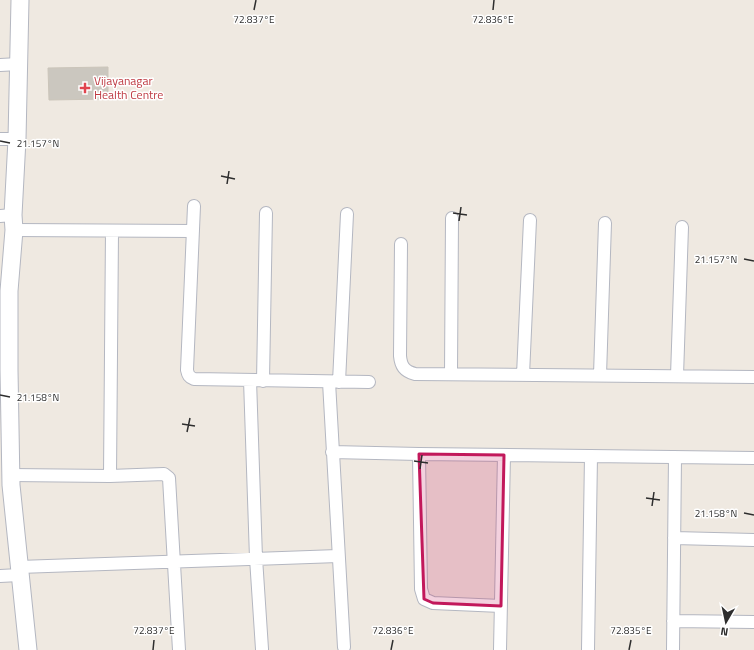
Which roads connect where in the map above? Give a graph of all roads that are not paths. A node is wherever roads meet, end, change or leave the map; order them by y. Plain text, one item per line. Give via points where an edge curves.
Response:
1 (20, 0) edge
2 (19, 64) junction
3 (0, 65) edge
4 (8, 139) edge
5 (194, 206) dead end
6 (266, 213) dead end
7 (347, 214) dead end
8 (452, 218) dead end
9 (9, 220) edge
10 (530, 220) dead end
11 (605, 222) dead end
12 (682, 227) dead end
13 (112, 231) junction
14 (193, 231) junction
15 (401, 244) dead end
16 (5, 291) edge
17 (4, 370) edge
18 (451, 374) junction
19 (524, 374) junction
20 (600, 375) junction
21 (677, 376) junction
22 (754, 377) edge
23 (250, 380) junction
24 (263, 380) junction
25 (334, 382) junction
26 (369, 382) dead end
27 (5, 442) edge
28 (332, 452) junction
29 (419, 454) junction
30 (504, 455) junction
31 (591, 456) junction
32 (675, 457) junction
33 (754, 458) edge
34 (110, 476) junction
35 (7, 482) edge
36 (674, 538) junction
37 (754, 540) edge
38 (338, 556) junction
39 (256, 558) junction
40 (174, 561) junction
41 (19, 571) junction
42 (0, 576) edge
43 (501, 606) junction
44 (674, 620) junction
45 (754, 622) edge
46 (344, 646) dead end
47 (262, 649) dead end
48 (28, 650) edge
49 (179, 650) edge
50 (500, 650) edge
51 (588, 650) edge
52 (673, 650) edge

1 - 2 street
2 - 3 street
2 - 4 street
4 - 9 street
5 - 14 street
6 - 24 street
7 - 25 street
8 - 18 street
9 - 13 street
9 - 16 street
10 - 19 street
11 - 20 street
12 - 21 street
13 - 14 street
13 - 34 street
14 - 23 street via 188,375 194,379
15 - 18 street via 401,363 404,369 414,374
16 - 17 street
17 - 27 street
18 - 19 street
19 - 20 street
20 - 21 street
21 - 22 street
23 - 24 street
23 - 39 street
24 - 25 street
25 - 26 street
25 - 28 street
27 - 35 street
28 - 29 street
28 - 38 street
29 - 30 street
29 - 43 street via 421,589 424,599 433,602
30 - 31 street
30 - 43 street
31 - 32 street
31 - 51 street
32 - 33 street
32 - 36 street
34 - 35 street
34 - 40 street via 164,474 169,478
35 - 41 street
36 - 37 street
36 - 44 street
38 - 39 street
38 - 46 street
39 - 40 street
39 - 47 street
40 - 41 street
40 - 49 street
41 - 42 street
41 - 48 street
43 - 50 street
44 - 45 street
44 - 52 street

